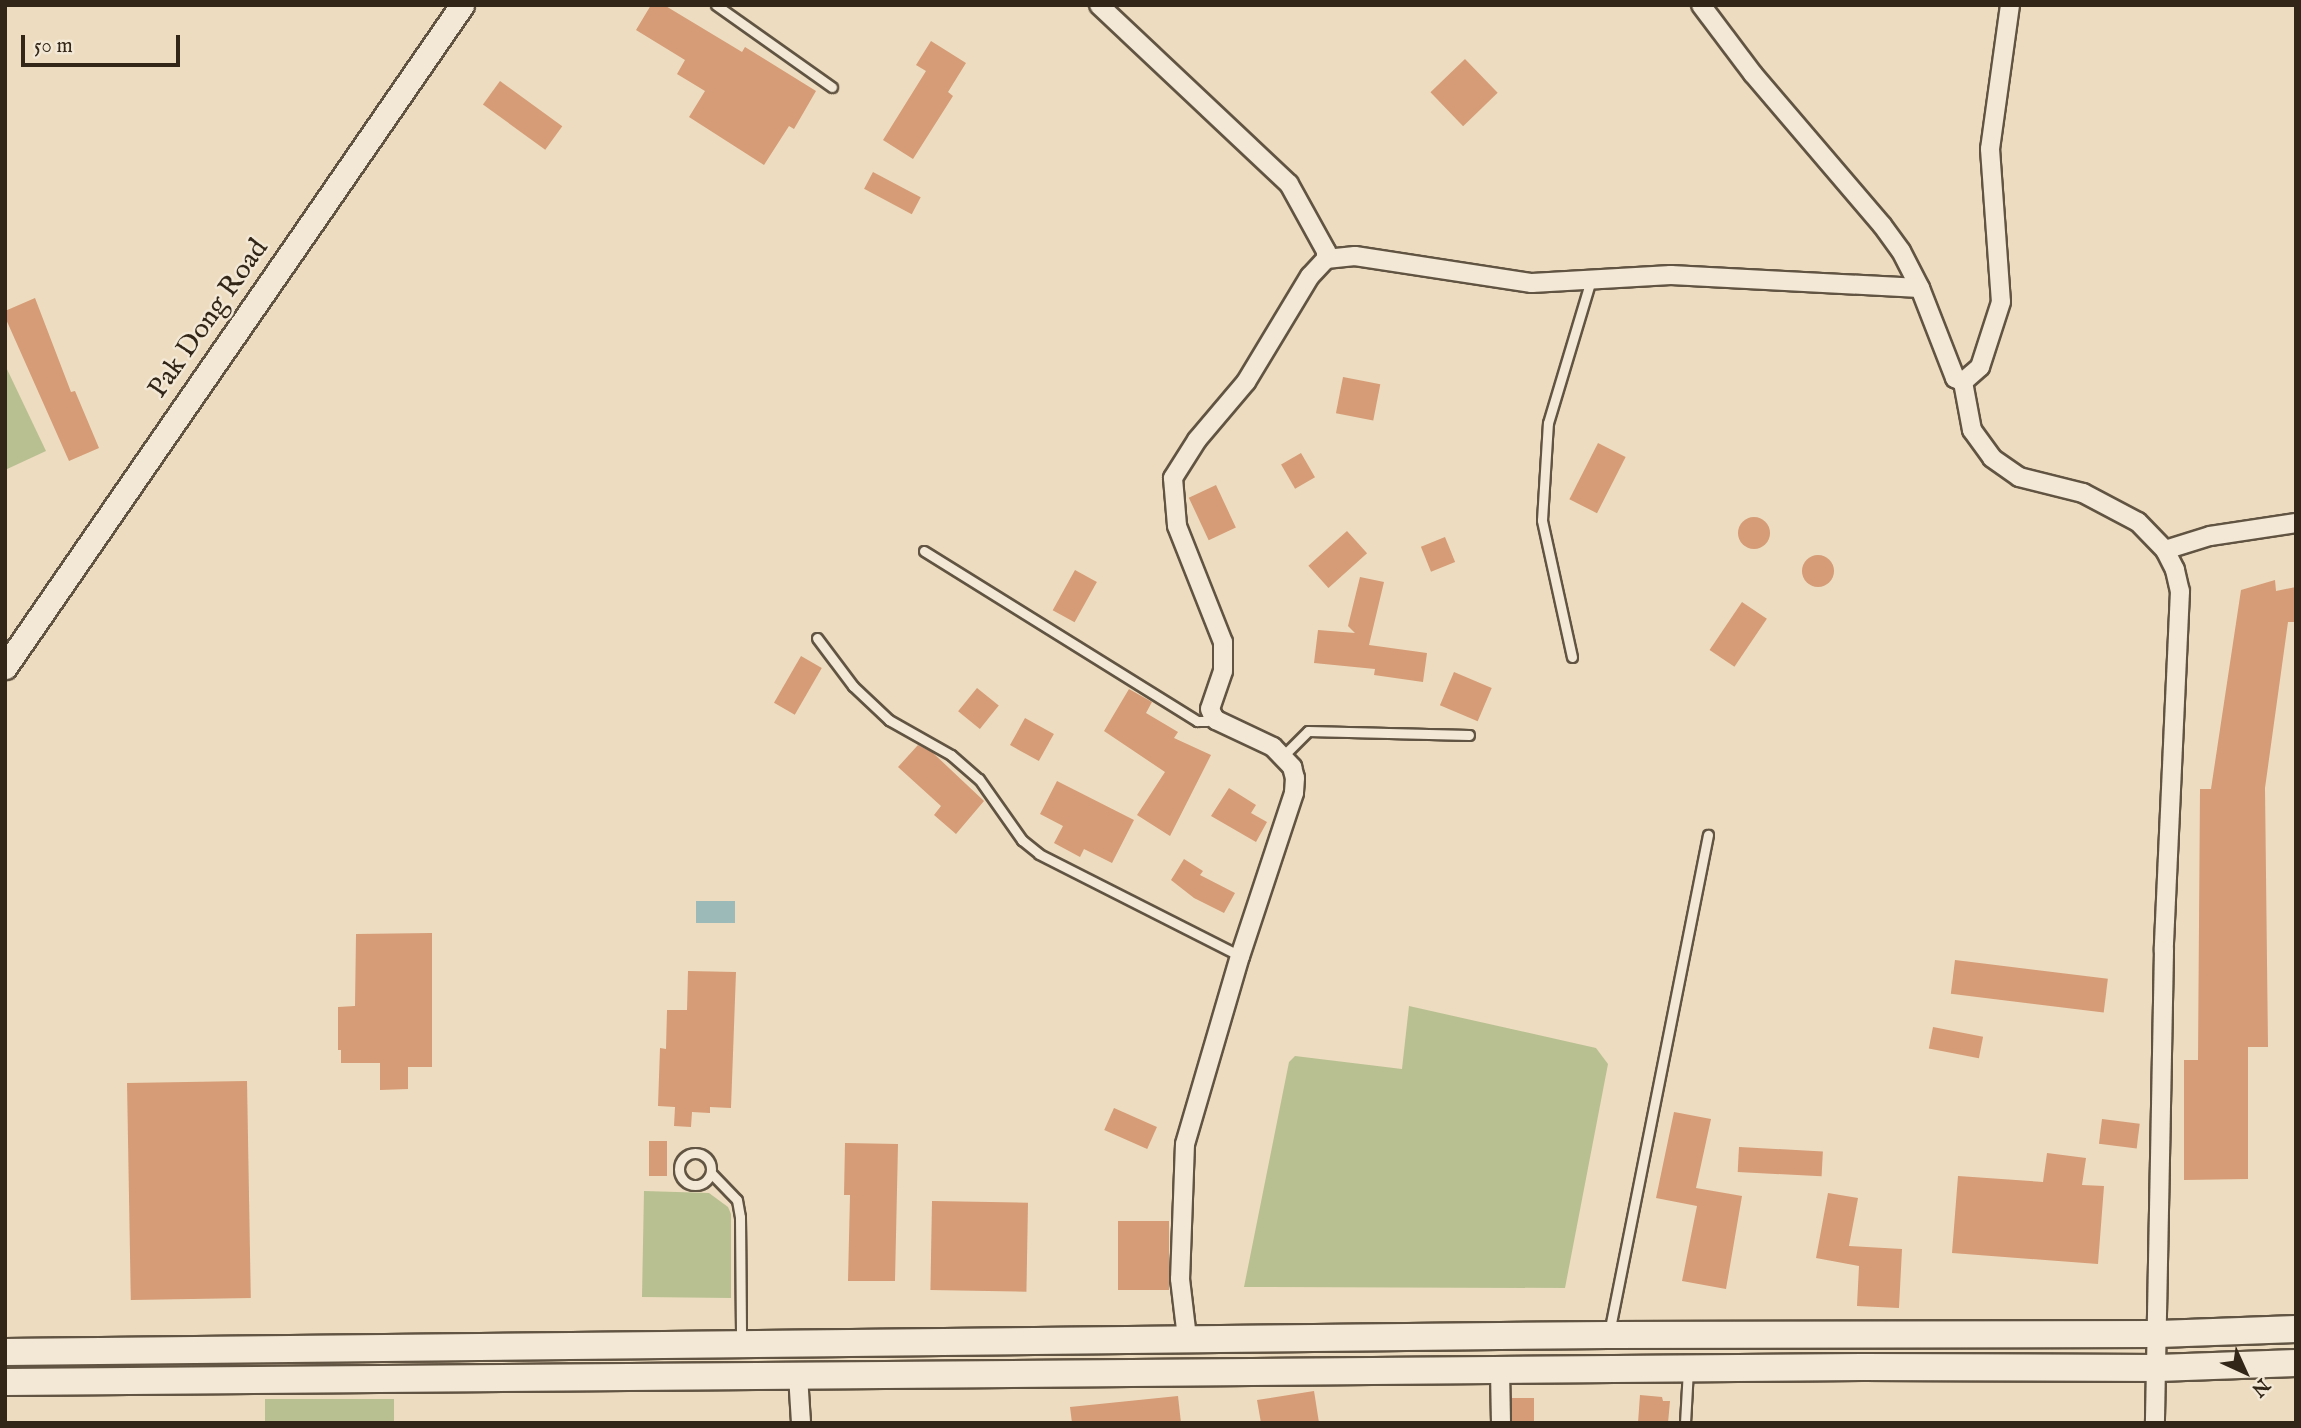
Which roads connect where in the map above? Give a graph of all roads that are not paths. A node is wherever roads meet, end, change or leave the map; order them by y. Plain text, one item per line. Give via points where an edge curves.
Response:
1 (462, 5) edge
2 (716, 5) edge
3 (1099, 5) edge
4 (1701, 5) edge
5 (2010, 5) edge
6 (832, 87) dead end
7 (1326, 260) junction
8 (1591, 280) junction
9 (1920, 288) junction
10 (1963, 382) junction
11 (2296, 523) edge
12 (2165, 550) junction
13 (925, 551) dead end
14 (817, 638) dead end
15 (1572, 657) dead end
16 (5, 667) edge
17 (1213, 716) junction
18 (1469, 735) dead end
19 (1283, 756) junction
20 (1708, 835) dead end
21 (1240, 956) junction
22 (711, 1173) dead end
23 (2296, 1329) edge
24 (2159, 1334) junction
25 (1608, 1335) junction
26 (1187, 1338) junction
27 (887, 1343) junction
28 (741, 1344) junction
29 (465, 1347) junction
30 (120, 1351) junction
31 (5, 1352) edge
32 (2296, 1363) edge
33 (1688, 1368) junction
34 (2158, 1368) junction
35 (1500, 1371) junction
36 (798, 1375) junction
37 (888, 1375) junction
38 (464, 1378) junction
39 (120, 1381) junction
40 (5, 1382) edge
41 (801, 1423) edge
42 (1501, 1423) edge
43 (1685, 1423) edge
44 (2155, 1423) edge

1 - 16 street, Pak Dong Road
2 - 6 lane
3 - 7 street via 1289,184 1323,244
4 - 9 street via 1753,74 1882,225
5 - 10 street via 1990,149 2001,302 1980,367
7 - 8 street via 1355,256 1532,283
7 - 17 street via 1310,276 1247,382 1197,440 1173,478 1177,526 1223,642 1223,671 1212,700
8 - 9 street via 1671,275
8 - 15 lane via 1548,423 1542,520
9 - 10 street via 1955,378
10 - 12 street via 1972,430 1992,458 2019,477 2083,493 2138,522
11 - 12 street via 2210,536
12 - 24 street via 2180,591 2164,950
13 - 17 lane via 1197,721
14 - 21 lane via 853,687 889,720 951,755 979,779 1022,840 1039,854
17 - 19 street
18 - 19 lane via 1308,731
19 - 21 street via 1292,767 1294,793
20 - 25 lane
21 - 26 street via 1185,1143 1180,1279
22 - 28 lane via 737,1200 740,1217
23 - 24 main road
24 - 25 main road
24 - 34 street
25 - 26 main road
26 - 27 main road
27 - 28 main road
27 - 37 main road
28 - 29 main road
29 - 30 main road
29 - 38 main road
30 - 31 main road
30 - 39 main road
32 - 34 main road
33 - 34 main road
33 - 35 main road
33 - 43 lane
34 - 44 street
35 - 37 main road
35 - 42 street
36 - 37 main road
36 - 38 main road
36 - 41 street
38 - 39 main road
39 - 40 main road

